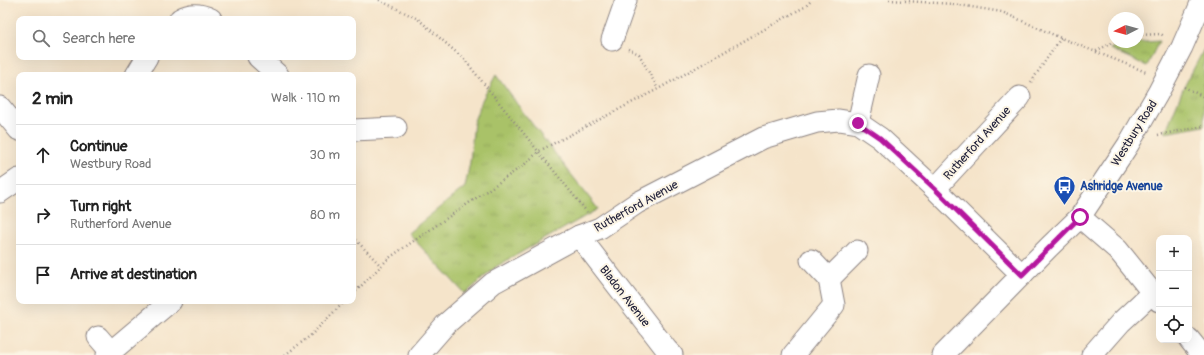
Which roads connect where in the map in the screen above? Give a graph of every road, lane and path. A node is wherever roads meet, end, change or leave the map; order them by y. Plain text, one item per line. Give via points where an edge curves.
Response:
1 (379, 0) edge
2 (626, 0) edge
3 (812, 0) edge
4 (890, 0) edge
5 (1202, 0) edge
6 (185, 16) edge
7 (204, 16) edge
8 (1144, 35) edge
9 (1061, 38) junction
10 (612, 40) joint
11 (1108, 45) edge
12 (1182, 47) junction
13 (1096, 51) junction
14 (145, 60) edge
15 (261, 60) edge
16 (138, 72) edge
17 (275, 72) edge
18 (1146, 72) dead end
19 (869, 75) dead end
20 (1184, 87) dead end
21 (658, 89) junction
22 (1020, 97) joint
23 (1204, 97) edge
24 (0, 107) edge
25 (858, 123) junction
26 (16, 126) edge
27 (1204, 126) edge
28 (396, 128) dead end
29 (356, 130) edge
30 (1157, 135) dead end
31 (539, 151) junction
32 (16, 181) edge
33 (935, 189) junction
34 (0, 192) edge
35 (1080, 217) junction
36 (600, 228) junction
37 (579, 236) junction
38 (356, 240) edge
39 (857, 251) dead end
40 (811, 260) dead end
41 (380, 266) junction
42 (1022, 275) junction
43 (829, 279) junction
44 (356, 291) edge
45 (1156, 297) edge
46 (167, 304) edge
47 (342, 304) edge
48 (1192, 343) edge
49 (105, 348) edge
50 (667, 353) edge
51 (284, 355) edge
52 (419, 355) edge
53 (793, 355) edge
54 (943, 355) edge
55 (1092, 355) edge
56 (1202, 355) edge

1 - 31 path via 418,19 464,59
2 - 10 street
3 - 21 path via 806,6
4 - 9 path via 953,4 1002,12
5 - 12 street, Westbury Road
6 - 7 street
8 - 12 path via 1162,34
9 - 13 path
9 - 22 path
10 - 21 path via 639,54
11 - 13 path
12 - 35 street, Westbury Road via 1128,144
13 - 18 path
14 - 16 street
15 - 17 street
19 - 25 street
20 - 23 path
21 - 31 path
22 - 33 street, Rutherford Avenue
24 - 26 street
25 - 33 street, Rutherford Avenue via 880,138
25 - 36 street, Rutherford Avenue via 839,120 817,122 763,138 637,203
27 - 30 path
28 - 29 street
31 - 36 path
31 - 41 path via 524,165
32 - 34 street
33 - 42 street, Rutherford Avenue
35 - 42 street, Westbury Road
35 - 45 street via 1118,250
36 - 37 street, Rutherford Avenue
37 - 50 street, Bladon Avenue
37 - 52 street, Rutherford Avenue via 493,283 446,324
38 - 41 path
39 - 43 street
40 - 43 street
41 - 44 path
42 - 54 street, Westbury Road
43 - 53 street via 840,311
45 - 55 street via 1121,322
46 - 49 street
47 - 51 path via 310,336
48 - 56 street

